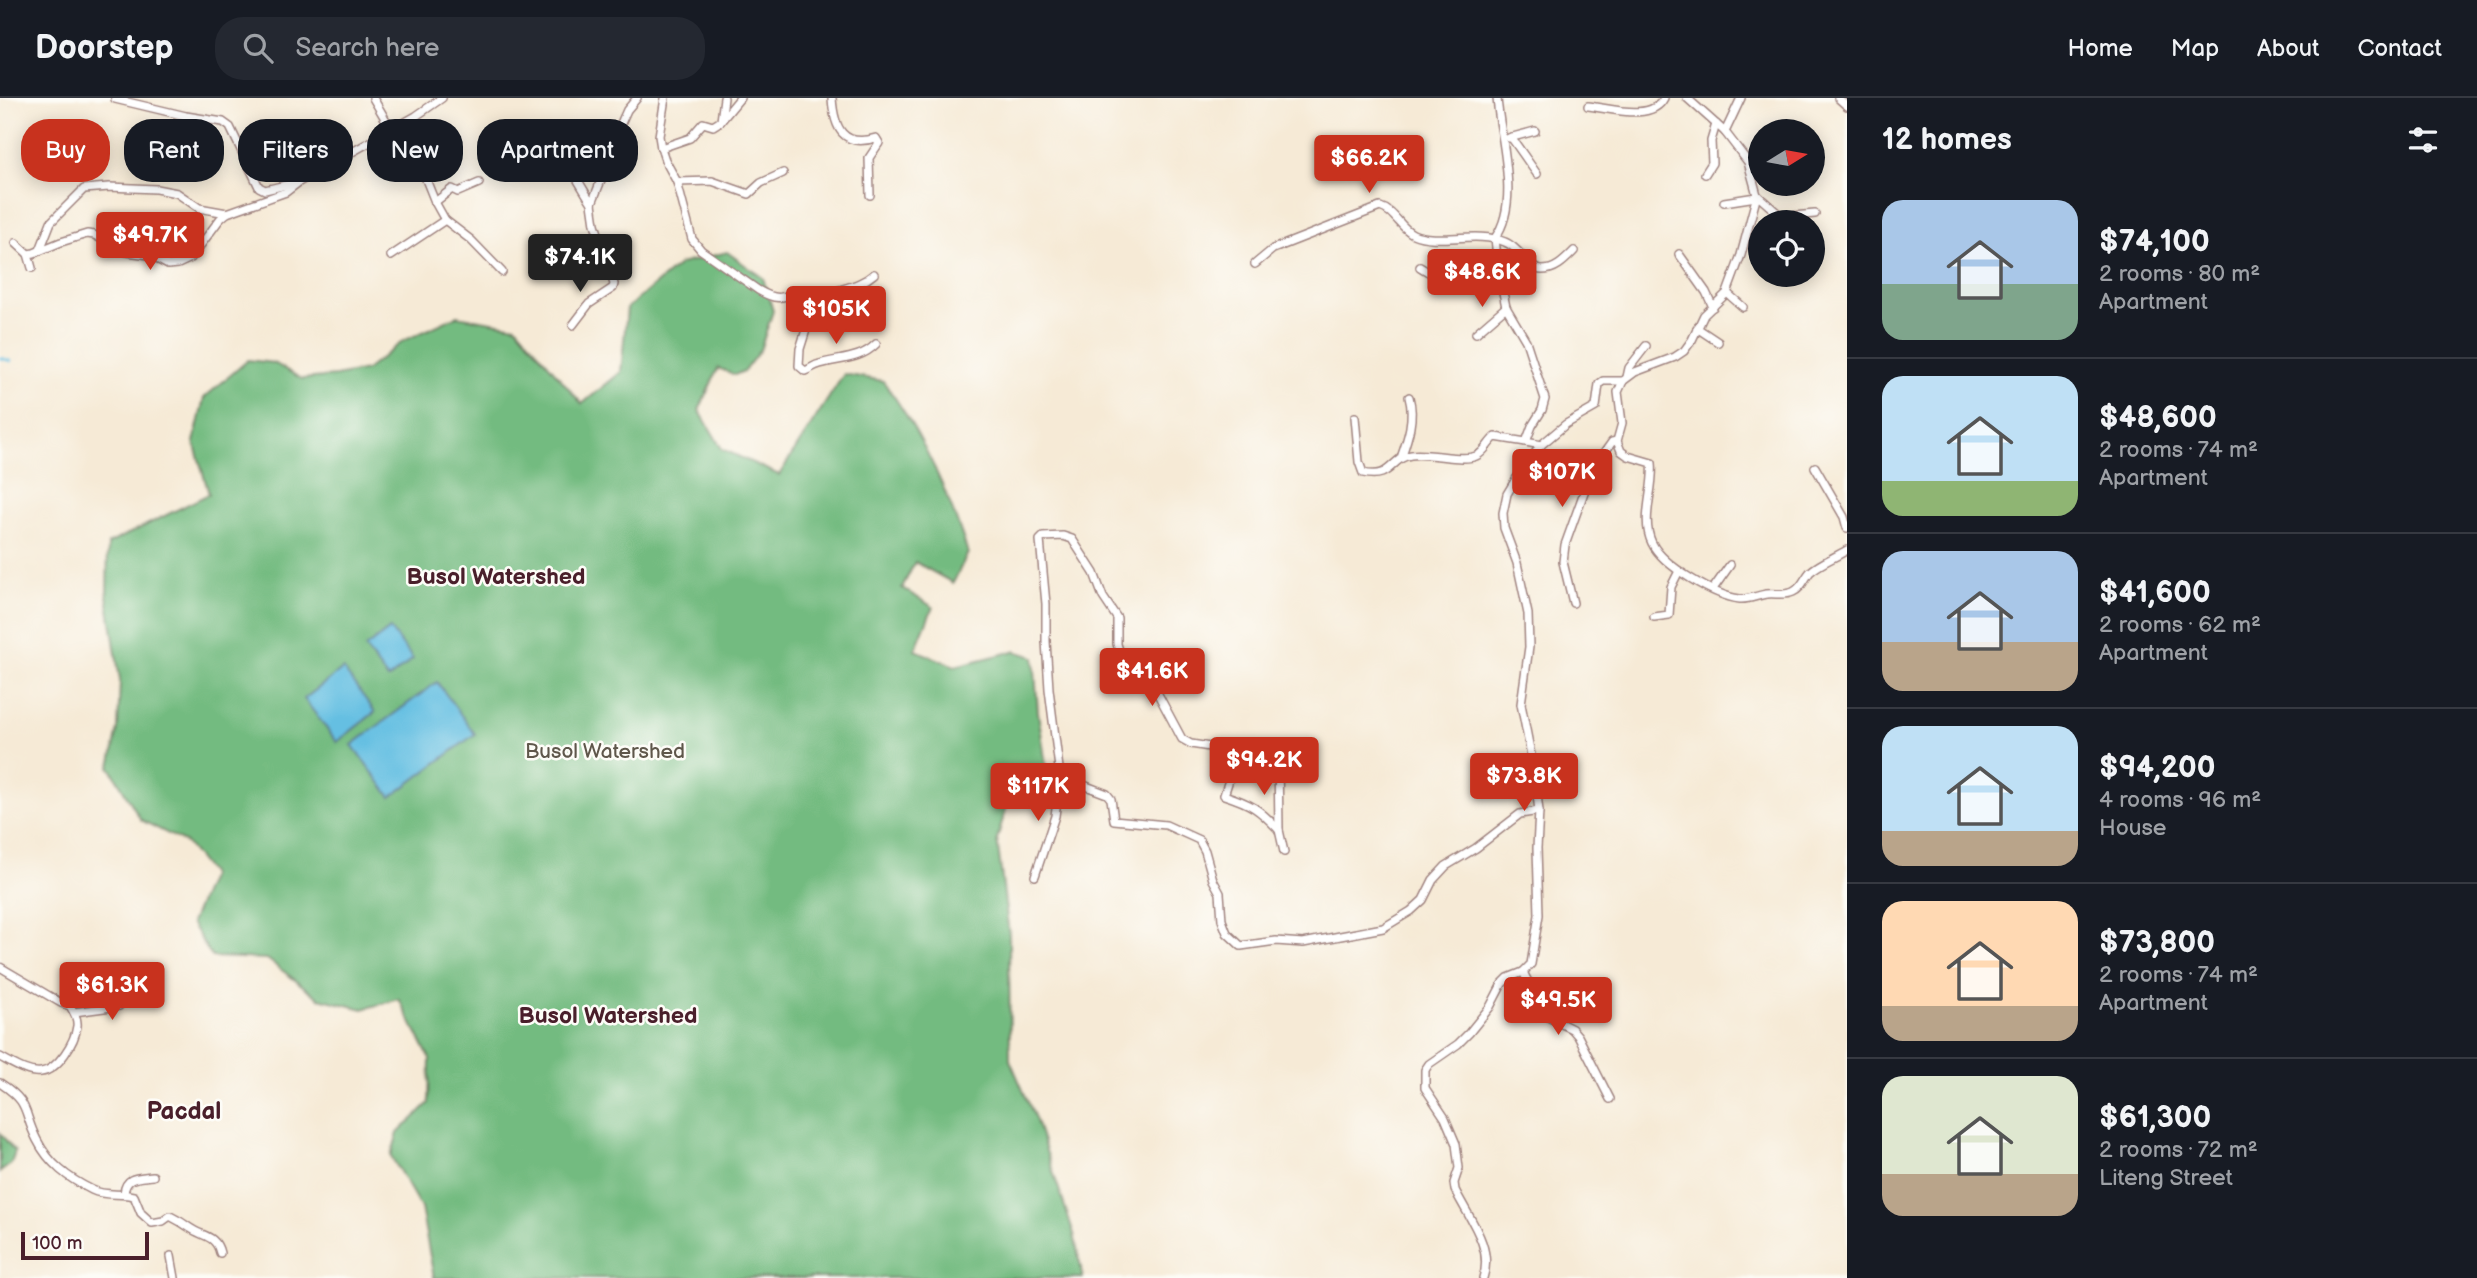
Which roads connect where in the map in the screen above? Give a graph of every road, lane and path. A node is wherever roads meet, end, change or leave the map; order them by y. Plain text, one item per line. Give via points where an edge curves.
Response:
1 (373, 98) edge
2 (442, 98) edge
3 (637, 98) edge
4 (665, 98) edge
5 (724, 98) edge
6 (740, 98) edge
7 (832, 98) edge
8 (1497, 98) edge
9 (1664, 98) edge
10 (1687, 98) edge
11 (1741, 98) edge
12 (1838, 98) edge
13 (115, 99) edge
14 (1588, 106) dead end
15 (1847, 106) edge
16 (384, 119) edge
17 (410, 119) edge
18 (721, 121) junction
19 (1716, 124) junction
20 (1535, 131) dead end
21 (1725, 132) junction
22 (1511, 137) junction
23 (1502, 140) junction
24 (238, 144) edge
25 (661, 148) junction
26 (1748, 162) edge
27 (783, 173) dead end
28 (1537, 174) dead end
29 (1704, 174) dead end
30 (256, 182) edge
31 (299, 182) joint
32 (427, 182) edge
33 (578, 182) edge
34 (677, 182) junction
35 (479, 183) dead end
36 (870, 195) dead end
37 (1757, 196) junction
38 (435, 202) junction
39 (1724, 202) dead end
40 (592, 203) junction
41 (1774, 210) edge
42 (227, 213) junction
43 (445, 220) junction
44 (1495, 238) junction
45 (16, 243) dead end
46 (40, 250) junction
47 (1574, 251) dead end
48 (27, 254) junction
49 (1679, 254) dead end
50 (391, 256) dead end
51 (1255, 264) dead end
52 (1420, 267) dead end
53 (32, 268) dead end
54 (1497, 268) junction
55 (502, 272) dead end
56 (874, 274) dead end
57 (1727, 293) junction
58 (815, 301) junction
59 (1506, 307) junction
60 (1713, 307) junction
61 (1743, 307) dead end
62 (573, 325) dead end
63 (1697, 328) junction
64 (1476, 333) dead end
65 (1718, 342) dead end
66 (876, 344) dead end
67 (1646, 346) dead end
68 (1625, 379) junction
69 (1409, 397) dead end
70 (1355, 417) dead end
71 (1526, 442) junction
72 (1617, 442) junction
73 (1541, 445) junction
74 (1401, 458) junction
75 (1815, 467) dead end
76 (1846, 516) edge
77 (1847, 528) edge
78 (1847, 550) edge
79 (1730, 565) dead end
80 (1679, 571) junction
81 (1713, 589) junction
82 (1573, 603) dead end
83 (1654, 617) dead end
84 (1231, 774) junction
85 (1060, 776) junction
86 (1539, 811) junction
87 (1279, 830) junction
88 (1284, 852) dead end
89 (1035, 876) dead end
90 (0, 967) edge
91 (1523, 972) junction
92 (126, 995) dead end
93 (74, 1012) junction
94 (0, 1057) edge
95 (0, 1083) edge
96 (1610, 1099) dead end
97 (153, 1176) dead end
98 (124, 1193) junction
99 (219, 1252) dead end
100 (172, 1256) dead end
101 (175, 1278) edge
102 (1483, 1278) edge

1 - 16 street
2 - 17 street
3 - 40 street via 618,130
4 - 25 street
5 - 18 street
6 - 18 street
7 - 36 street via 833,115 846,137 862,143 876,138 879,143 869,158
8 - 23 street
9 - 14 street via 1651,111
10 - 19 street
11 - 21 street
12 - 15 street
13 - 24 street via 223,122
18 - 25 street via 713,126 703,123 690,138
19 - 21 street
19 - 29 street via 1712,163
20 - 22 street
21 - 26 street
22 - 23 street
22 - 28 street
23 - 44 street via 1508,194 1505,219
25 - 34 street
27 - 34 street via 749,194 712,181
30 - 31 street via 265,190
31 - 42 street via 286,192
32 - 38 street
33 - 40 street
34 - 58 street via 692,239 701,250 767,295 803,292
35 - 38 street via 458,192 452,189
37 - 39 street
37 - 41 street
37 - 57 street
38 - 43 street
40 - 62 street via 614,284 589,304
42 - 46 street via 191,258 178,264 127,252 87,234
42 - 46 street via 199,208 177,193 156,189 84,189 51,222
43 - 50 street
43 - 55 street
44 - 47 street via 1514,246 1533,268 1542,270 1561,264
44 - 51 street via 1415,235 1380,207 1273,249
44 - 54 street
45 - 48 street
46 - 48 street
48 - 53 street
49 - 60 street
52 - 54 street via 1449,280
54 - 59 street
56 - 58 street via 863,284 832,291
57 - 60 street
57 - 61 street
58 - 66 street via 798,356 802,370 859,356
59 - 64 street
59 - 71 street via 1526,341 1545,399
60 - 63 street
63 - 65 street
63 - 68 street via 1675,356
67 - 68 street
68 - 72 street via 1618,392 1622,423
68 - 73 street via 1599,384 1596,407
69 - 74 street via 1411,426
70 - 74 street via 1363,473 1389,471
71 - 73 street
71 - 74 street via 1495,438 1469,458 1427,454
72 - 80 street via 1628,456 1653,463 1649,533 1665,560
72 - 82 street via 1612,442 1592,470 1565,545 1565,574
73 - 86 street via 1507,495 1503,513 1528,614 1521,704
75 - 76 street
76 - 77 street
78 - 81 street via 1811,572 1793,592 1741,599
79 - 81 street
80 - 81 street
80 - 83 street via 1671,587 1669,615
84 - 85 street via 1226,758 1216,748 1182,739 1151,681 1120,653 1117,618 1078,548 1063,536 1043,537 1039,545
84 - 87 street via 1224,795 1248,802
84 - 87 street via 1256,755 1276,754
85 - 86 street via 1107,794 1114,820 1166,825 1199,840 1221,896 1227,933 1241,946 1303,943 1383,928 1417,906 1446,866 1520,814
85 - 89 street via 1055,816
86 - 91 street via 1538,928 1531,964
87 - 88 street
90 - 93 street via 71,1006
91 - 96 street via 1546,1016 1578,1036
91 - 102 street via 1502,984 1490,1007 1463,1038 1429,1064 1424,1079 1456,1144 1459,1168 1455,1190 1483,1244
92 - 93 street via 119,1006
93 - 94 street via 77,1027 70,1044 50,1069 28,1070
95 - 98 street via 20,1099 36,1138 62,1172 94,1191
97 - 98 street via 131,1178
98 - 99 street via 134,1196 141,1213 152,1223 170,1216 184,1222 216,1241
100 - 101 street

